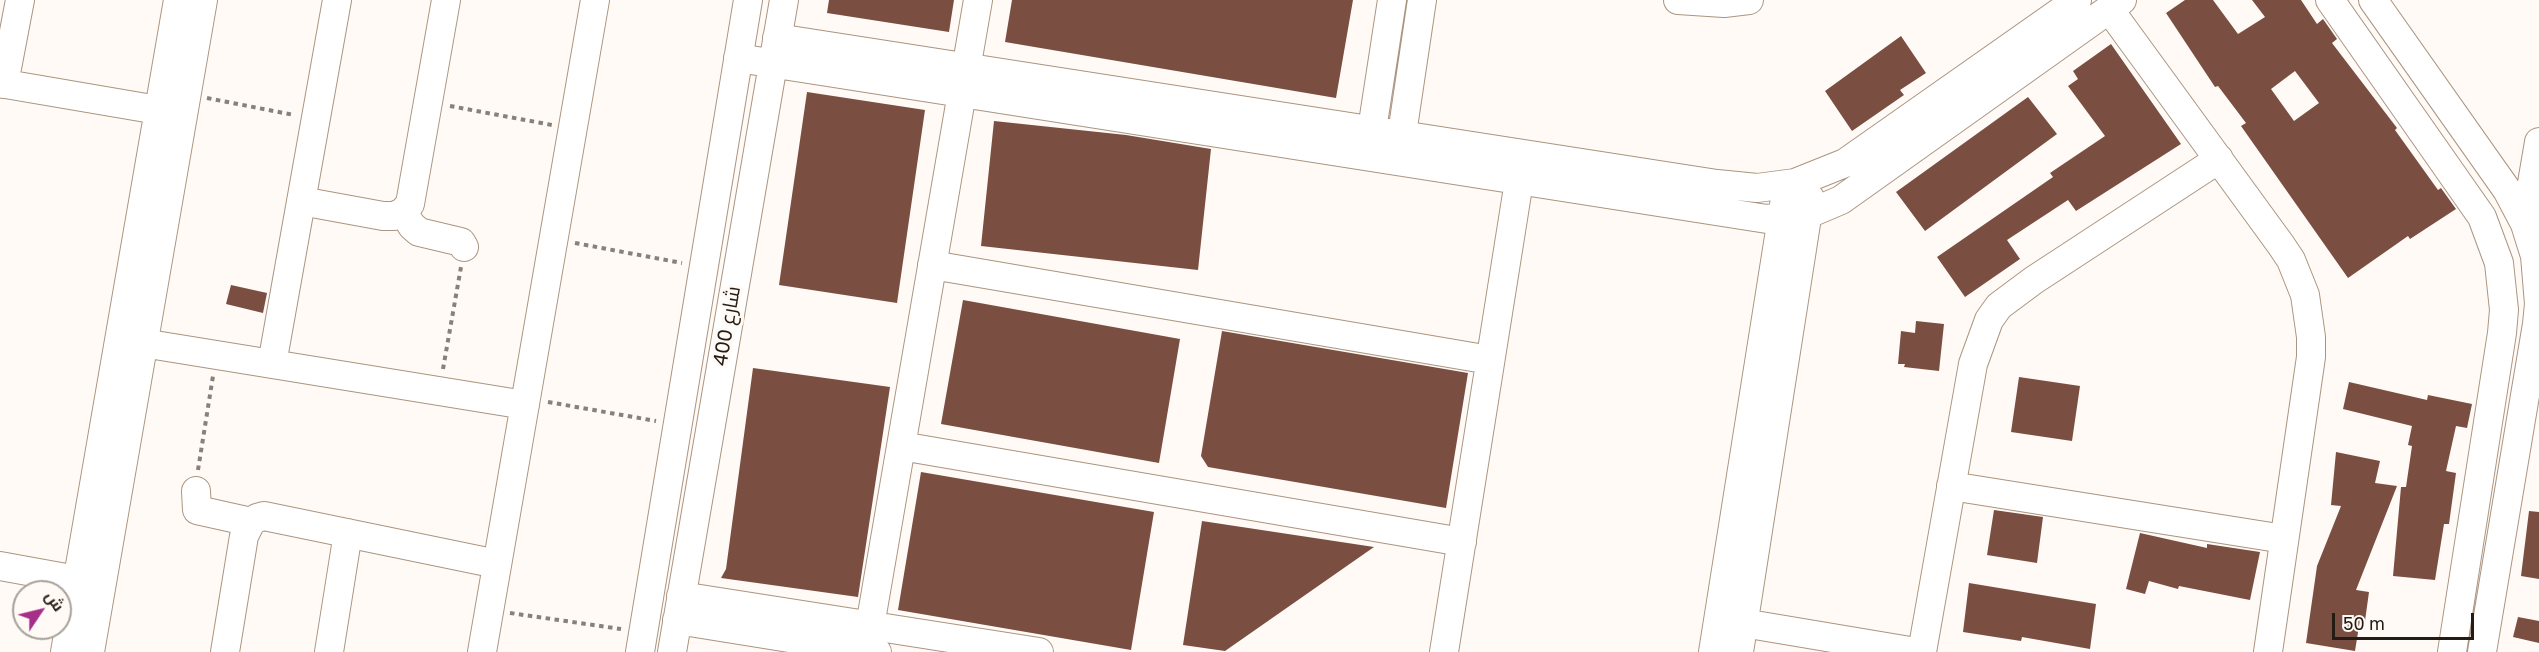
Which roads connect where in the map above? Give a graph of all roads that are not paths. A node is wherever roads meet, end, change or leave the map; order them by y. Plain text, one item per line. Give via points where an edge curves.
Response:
1 (20, 0) edge
2 (178, 0) edge
3 (203, 0) edge
4 (337, 0) edge
5 (446, 0) edge
6 (595, 0) edge
7 (748, 0) edge
8 (784, 0) edge
9 (978, 0) edge
10 (1392, 0) edge
11 (1422, 0) edge
12 (1678, 0) edge
13 (1749, 0) edge
14 (2076, 0) edge
15 (2330, 0) edge
16 (2373, 0) edge
17 (2116, 5) edge
18 (775, 50) junction
19 (738, 58) junction
20 (964, 80) junction
21 (2, 84) edge
22 (158, 110) junction
23 (2539, 142) edge
24 (1370, 144) junction
25 (1400, 148) junction
26 (2219, 159) junction
27 (1518, 181) junction
28 (1800, 181) junction
29 (301, 201) junction
30 (403, 212) junction
31 (1795, 216) junction
32 (2525, 224) junction
33 (464, 247) road end
34 (932, 265) junction
35 (2538, 268) edge
36 (131, 341) junction
37 (1490, 360) junction
38 (272, 364) junction
39 (526, 401) junction
40 (2527, 440) edge
41 (901, 446) junction
42 (196, 484) road end
43 (1952, 486) junction
44 (251, 522) junction
45 (348, 533) junction
46 (2284, 540) junction
47 (1462, 542) junction
48 (497, 564) junction
49 (0, 566) edge
50 (77, 580) junction
51 (679, 608) junction
52 (1743, 623) junction
53 (641, 642) edge
54 (869, 645) edge
55 (65, 652) edge
56 (90, 652) edge
57 (225, 652) edge
58 (329, 652) edge
59 (482, 652) edge
60 (672, 652) edge
61 (1040, 652) edge
62 (1444, 652) edge
63 (1713, 652) edge
64 (1740, 652) edge
65 (1916, 652) edge
66 (1922, 652) edge
67 (2268, 652) edge
68 (2452, 652) edge
69 (2482, 652) edge

1 - 21 street
2 - 22 street
3 - 36 street via 187,94
4 - 29 street
5 - 30 street via 410,204
6 - 39 street
7 - 19 street, شارع 400
8 - 18 street, شارع 400
9 - 20 street
10 - 24 street
11 - 25 street
12 - 13 street
14 - 28 street via 1845,163
15 - 68 street via 2482,217 2499,263 2502,333
16 - 32 street via 2507,190
17 - 26 street
17 - 31 street via 1875,178 1824,208
18 - 19 street
18 - 20 street
18 - 51 street, شارع 400
19 - 53 street, شارع 400
20 - 24 street
20 - 34 street
21 - 22 street
22 - 36 street
23 - 32 street
24 - 25 street
25 - 27 street
25 - 28 street via 1757,188
26 - 43 street via 1999,306 1989,320 1973,364
26 - 46 street via 2291,260 2309,316 2311,357
27 - 31 street via 1747,217
27 - 37 street
28 - 31 street
29 - 30 street via 383,216
29 - 38 street
30 - 33 street via 419,232 460,242
31 - 52 street
31 - 63 street
32 - 35 street
34 - 37 street
34 - 41 street
35 - 40 street
36 - 38 street
36 - 50 street
36 - 56 street
37 - 47 street
38 - 39 street
39 - 48 street
40 - 69 street
41 - 47 street
41 - 54 street
42 - 44 street via 197,510
43 - 46 street
43 - 66 street
44 - 45 street via 264,516
44 - 57 street via 244,536
45 - 48 street
45 - 58 street
46 - 67 street
47 - 62 street
48 - 59 street
49 - 50 street
50 - 55 street
51 - 54 street
51 - 60 street, شارع 400
52 - 64 street
52 - 65 street
54 - 61 street

